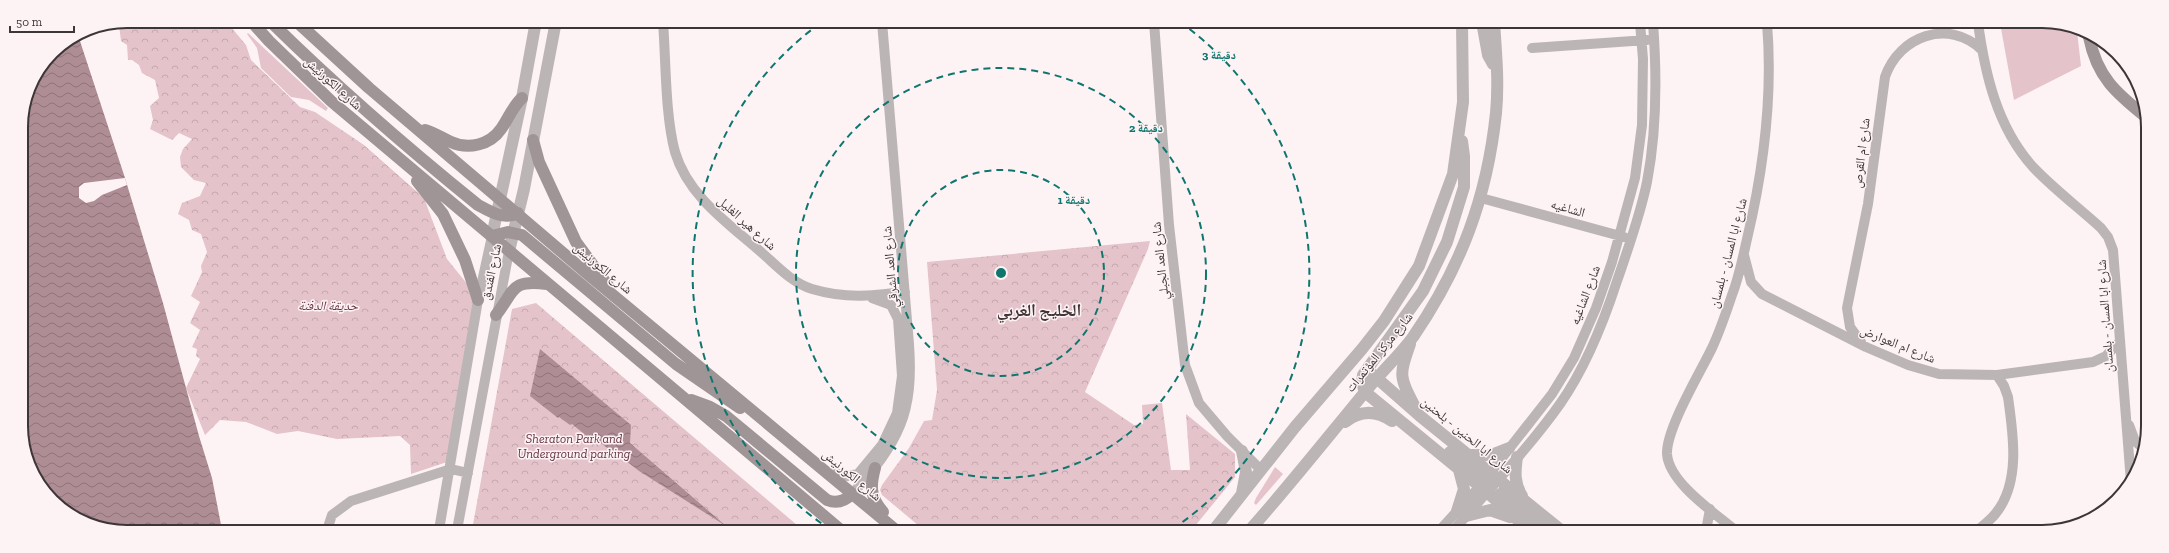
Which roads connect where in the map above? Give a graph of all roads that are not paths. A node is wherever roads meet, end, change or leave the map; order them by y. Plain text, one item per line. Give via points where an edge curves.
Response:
1 (258, 28) edge
2 (277, 28) edge
3 (303, 28) edge
4 (535, 28) edge
5 (555, 28) edge
6 (663, 28) edge
7 (883, 28) edge
8 (1154, 28) edge
9 (1462, 28) edge
10 (1483, 28) edge
11 (1494, 28) edge
12 (1640, 28) edge
13 (1654, 28) edge
14 (1767, 28) edge
15 (1979, 28) edge
16 (1655, 39) junction
17 (1641, 40) junction
18 (2090, 40) edge
19 (1532, 48) dead end
20 (1982, 50) junction
21 (1497, 72) junction
22 (522, 98) junction
23 (2140, 112) edge
24 (1642, 121) junction
25 (1654, 122) junction
26 (416, 127) junction
27 (1460, 130) junction
28 (533, 140) junction
29 (411, 169) junction
30 (500, 198) junction
31 (1481, 198) junction
32 (518, 213) junction
33 (496, 214) junction
34 (514, 232) junction
35 (492, 236) junction
36 (1619, 236) junction
37 (1631, 240) junction
38 (509, 251) junction
39 (1744, 253) junction
40 (548, 284) junction
41 (905, 292) junction
42 (612, 293) junction
43 (868, 297) junction
44 (478, 300) junction
45 (496, 315) junction
46 (1411, 338) junction
47 (2120, 341) junction
48 (1866, 347) junction
49 (1355, 358) junction
50 (1367, 370) junction
51 (1997, 375) junction
52 (1377, 378) junction
53 (1365, 392) junction
54 (684, 398) junction
55 (756, 414) junction
56 (2125, 414) junction
57 (1420, 416) junction
58 (1406, 426) junction
59 (1334, 431) junction
60 (1428, 444) junction
61 (2139, 445) edge
62 (1509, 448) junction
63 (1242, 451) junction
64 (1470, 455) junction
65 (1517, 457) junction
66 (875, 468) junction
67 (451, 469) junction
68 (1458, 469) junction
69 (1261, 470) junction
70 (826, 471) junction
71 (2130, 472) edge
72 (468, 473) junction
73 (1489, 483) junction
74 (852, 494) junction
75 (1241, 496) junction
76 (1524, 499) junction
77 (1710, 509) junction
78 (1461, 514) junction
79 (1515, 517) junction
80 (329, 525) edge
81 (440, 525) edge
82 (458, 525) edge
83 (835, 525) edge
84 (890, 525) edge
85 (893, 525) edge
86 (1219, 525) edge
87 (1254, 525) edge
88 (1447, 525) edge
89 (1456, 525) edge
90 (1524, 525) edge
91 (1542, 525) edge
92 (1555, 525) edge
93 (1707, 525) edge
94 (1728, 525) edge
95 (1983, 525) edge

1 - 29 main road, شارع الكورنيش via 314,85
2 - 33 main road via 328,78 401,143 478,205
3 - 26 main road, شارع الكورنيش
4 - 22 street, شارع الفندق
5 - 28 street, شارع الفندق
6 - 43 street, شارع هير الغليل via 672,139 693,187 711,210 795,280 811,288 837,295
7 - 41 street, شارع العد الشرقي
8 - 63 street, شارع العد الجبلي via 1169,225 1185,365 1199,402
9 - 27 street, شارع مركز المؤتمرات via 1464,67
10 - 21 street via 1488,55
11 - 21 street, شارع مركز المؤتمرات
12 - 17 street, شارع الشاغيه
13 - 16 street, شارع الشاغيه
14 - 39 street, شارع ابا المسان - بلمسان via 1769,90 1764,150
15 - 20 street, شارع ابا المسان - بلمسان
16 - 17 street
16 - 25 street, شارع الشاغيه
17 - 19 street
17 - 24 street, شارع الشاغيه
18 - 23 main road via 2098,65 2112,88
20 - 47 street, شارع ابا المسان - بلمسان via 1996,105 2020,149 2037,170 2108,237 2113,250 2116,274
20 - 48 street, شارع ام القرص via 1964,37 1932,34 1909,44 1889,65 1885,77 1868,204 1847,308 1850,328
21 - 31 street, شارع مركز المؤتمرات via 1496,112
22 - 26 main road via 512,109 500,131 481,144 458,145 433,132
22 - 30 street, شارع الفندق
24 - 25 street
24 - 36 street, شارع الشاغيه via 1635,178
25 - 37 street, شارع الشاغيه via 1647,182
26 - 30 main road, شارع الكورنيش
27 - 49 street, شارع مركز المؤتمرات via 1452,174 1419,266 1384,321
27 - 50 street via 1464,156 1464,187 1447,242 1423,291
28 - 32 street, شارع الفندق
28 - 42 main road via 539,162 576,242
29 - 35 main road, شارع الكورنيش
29 - 44 main road via 443,214 465,260
30 - 32 main road, شارع الكورنيش
30 - 33 street, شارع الفندق
31 - 36 street, الشاغيه
31 - 46 street, شارع مركز المؤتمرات via 1450,277
32 - 33 main road via 511,216
32 - 34 street, شارع الفندق
32 - 42 main road, شارع الكورنيش
33 - 35 street, شارع الفندق
34 - 35 main road
34 - 38 street, شارع الفندق
34 - 55 main road via 522,235 676,364 733,404
35 - 38 main road, شارع الكورنيش
35 - 44 street, شارع الفندق
36 - 37 street, الشاغيه
36 - 62 street, شارع الشاغيه via 1596,308 1574,358 1552,394
37 - 65 street, شارع الشاغيه via 1606,314 1583,365 1560,404
38 - 40 main road, شارع الكورنيش
38 - 45 street, شارع الفندق
39 - 48 street, شارع ام العوارض via 1751,282 1762,294
39 - 77 street, شارع ابا المسان - بلمسان via 1733,293 1713,346 1675,422 1668,443 1669,461 1680,482
40 - 45 main road via 527,283 517,286 507,296
40 - 54 main road, شارع الكورنيش
41 - 43 street, شارع هير الغليل
41 - 66 street, شارع العد الشرقي via 911,368 910,396 898,434
42 - 55 main road, شارع الكورنيش
43 - 70 street, شارع العد الشرقي via 891,305 898,319 902,376 897,413 882,445 858,474 846,476
44 - 67 street, شارع الفندق
45 - 72 street, شارع الفندق
46 - 52 street, شارع مركز المؤتمرات
46 - 57 street via 1401,366 1401,377
47 - 51 street, شارع ام العوارض via 2106,356 2094,362
47 - 56 street, شارع ابا المسان - بلمسان
48 - 51 street, شارع ام العوارض via 1908,365 1939,374
49 - 50 street, شارع ابا الحنين - بلحنين
49 - 69 street, شارع مركز المؤتمرات
50 - 52 street, شارع ابا الحنين - بلحنين
50 - 53 street via 1362,379
51 - 95 street via 2008,397 2012,473 2007,493 1996,513
52 - 53 street, شارع مركز المؤتمرات
52 - 57 street, شارع ابا الحنين - بلحنين
53 - 58 street, شارع ابا الحنين - بلحنين
53 - 59 street, شارع مركز المؤتمرات
54 - 74 main road via 726,416 827,500 842,502
54 - 83 main road, شارع الكورنيش
55 - 70 main road, شارع الكورنيش
56 - 61 street, شارع ابا المسان - بلمسان via 2135,441
56 - 71 street, شارع ابا المسان - بلمسان
57 - 64 street, شارع ابا الحنين - بلحنين
58 - 59 street via 1381,414 1366,412 1354,416
58 - 60 street, شارع ابا الحنين - بلحنين
59 - 87 street, شارع مركز المؤتمرات
60 - 68 street, شارع ابا الحنين - بلحنين
60 - 73 street via 1441,447
62 - 64 street via 1491,455
62 - 73 street, شارع الشاغيه
63 - 69 street, شارع العد الجبلي
63 - 75 street via 1246,472
64 - 73 street, شارع ابا الحنين - بلحنين
65 - 73 street, شارع الشاغيه
65 - 76 street via 1516,484
66 - 74 street, شارع العد الشرقي
66 - 85 main road via 871,484 872,497
67 - 72 street
67 - 80 street via 348,502 332,515
67 - 81 street, شارع الفندق
68 - 73 street, شارع ابا الحنين - بلحنين
68 - 78 street via 1464,489
69 - 75 street, شارع مركز المؤتمرات
70 - 74 main road, شارع الكورنيش
72 - 82 street, شارع الفندق
73 - 76 street, شارع ابا الحنين - بلحنين
73 - 78 street, شارع الشاغيه
73 - 79 street, شارع ابا الحنين - بلحنين
73 - 91 street
74 - 84 main road, شارع الكورنيش
75 - 86 street, شارع مركز المؤتمرات
76 - 92 street, شارع ابا الحنين - بلحنين
77 - 93 street
77 - 94 street, شارع ابا المسان - بلمسان
78 - 79 street via 1490,510
78 - 88 street, شارع الشاغيه
78 - 89 street, شارع الشاغيه
79 - 90 street, شارع ابا الحنين - بلحنين

